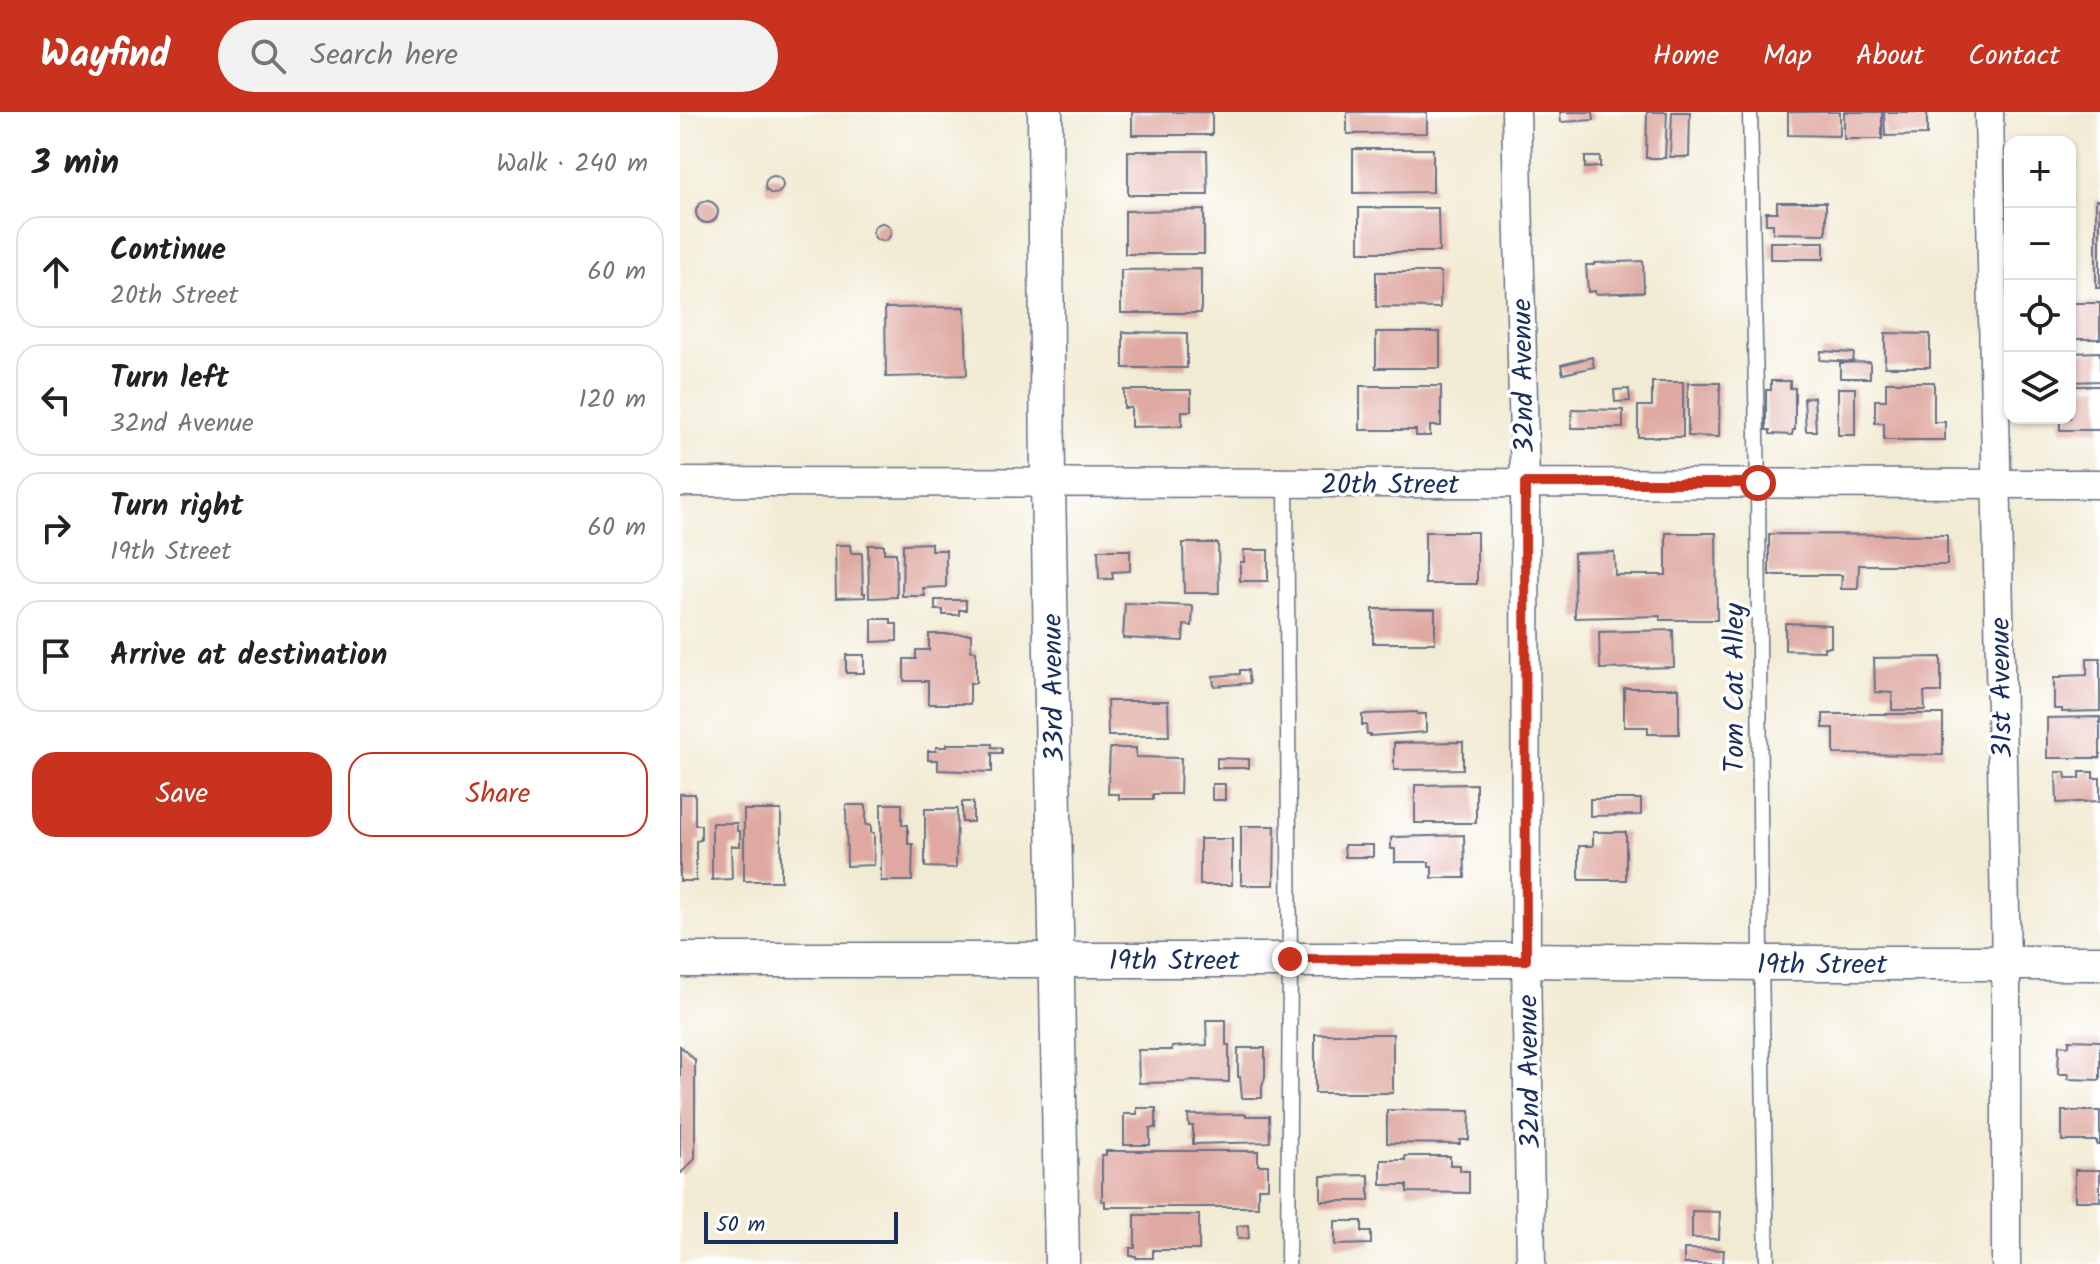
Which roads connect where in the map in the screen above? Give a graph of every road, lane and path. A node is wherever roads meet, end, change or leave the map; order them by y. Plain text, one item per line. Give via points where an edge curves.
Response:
1 (1045, 112) edge
2 (1516, 112) edge
3 (1750, 112) edge
4 (1989, 112) edge
5 (680, 482) edge
6 (1048, 482) junction
7 (1286, 483) junction
8 (1525, 483) junction
9 (1758, 483) junction
10 (1995, 484) junction
11 (2100, 484) edge
12 (1057, 959) junction
13 (1290, 959) junction
14 (680, 960) edge
15 (1526, 960) junction
16 (1761, 963) junction
17 (2006, 963) junction
18 (2100, 963) edge
19 (1062, 1264) edge
20 (1288, 1264) edge
21 (1531, 1264) edge
22 (1767, 1264) edge
23 (2006, 1264) edge

1 - 6 street, 33rd Avenue
2 - 8 street, 32nd Avenue
3 - 9 lane, Tom Cat Alley
4 - 10 street, 31st Avenue
5 - 6 street, 20th Street
6 - 7 street, 20th Street
6 - 12 street, 33rd Avenue
7 - 8 street, 20th Street
7 - 13 lane
8 - 9 street, 20th Street
8 - 15 street, 32nd Avenue
9 - 10 street, 20th Street
9 - 16 lane, Tom Cat Alley
10 - 11 street, 20th Street
10 - 17 street, 31st Avenue
12 - 13 street, 19th Street
12 - 14 street, 19th Street
12 - 19 street, 33rd Avenue
13 - 15 street, 19th Street
13 - 20 lane
15 - 16 street, 19th Street
15 - 21 street, 32nd Avenue
16 - 17 street, 19th Street
16 - 22 lane, Tom Cat Alley
17 - 18 street, 19th Street
17 - 23 street, 31st Avenue

